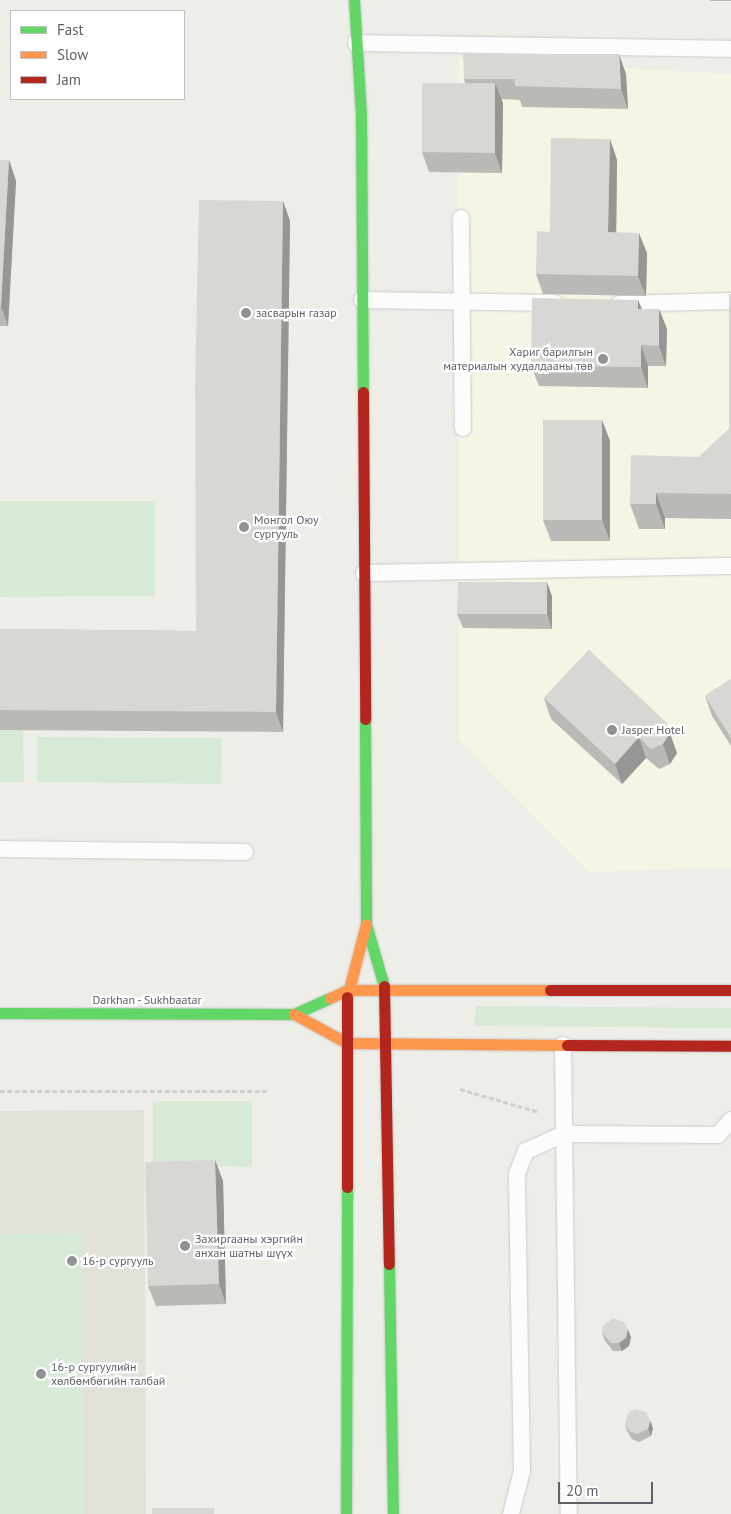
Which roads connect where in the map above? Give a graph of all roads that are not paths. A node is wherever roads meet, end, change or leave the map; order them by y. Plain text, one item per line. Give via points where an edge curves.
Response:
1 (354, 0) edge
2 (356, 43) junction
3 (731, 49) edge
4 (461, 218) dead end
5 (362, 300) junction
6 (463, 300) junction
7 (731, 301) edge
8 (576, 304) edge
9 (605, 304) edge
10 (463, 428) dead end
11 (731, 566) edge
12 (364, 573) junction
13 (0, 849) edge
14 (245, 852) dead end
15 (366, 924) junction
16 (385, 989) junction
17 (348, 990) junction
18 (731, 990) edge
19 (0, 1013) edge
20 (294, 1014) junction
21 (347, 1043) junction
22 (386, 1044) junction
23 (563, 1045) junction
24 (731, 1046) edge
25 (731, 1120) edge
26 (564, 1134) junction
27 (346, 1514) edge
28 (393, 1514) edge
29 (510, 1514) edge
30 (569, 1514) edge

1 - 2 main road
2 - 3 lane
2 - 5 main road via 361,115
4 - 6 lane
5 - 6 lane
5 - 12 main road
6 - 8 lane
6 - 10 lane
7 - 9 lane
11 - 12 lane
12 - 15 main road
13 - 14 lane
15 - 16 main road
15 - 17 main road
16 - 17 main road
16 - 18 main road
16 - 22 main road
17 - 20 main road
17 - 21 main road
19 - 20 main road, Darkhan - Sukhbaatar
20 - 21 main road
21 - 22 main road
21 - 27 main road
22 - 23 main road
22 - 28 main road
23 - 24 main road
23 - 26 lane
25 - 26 lane via 718,1135
26 - 29 lane via 526,1151 517,1174 522,1471
26 - 30 lane

